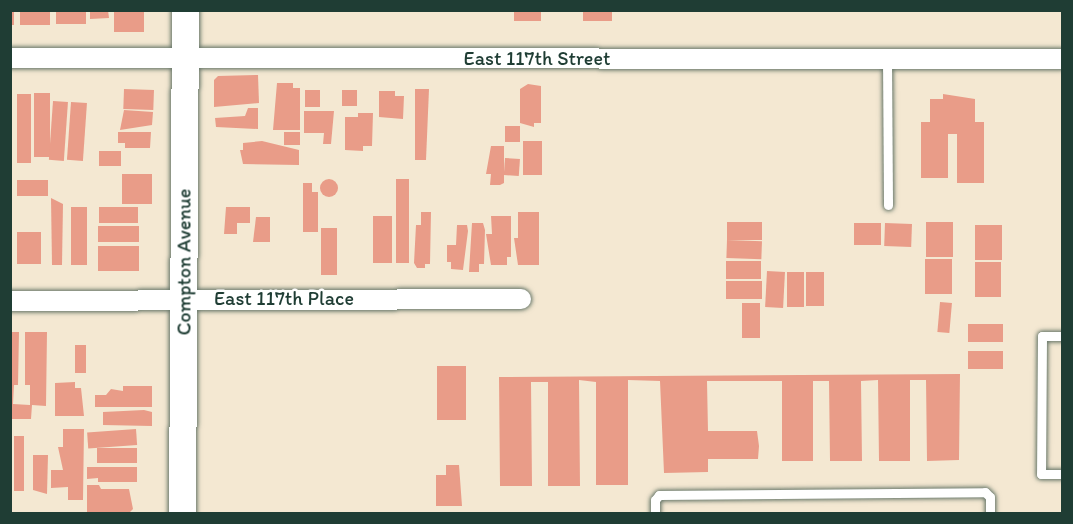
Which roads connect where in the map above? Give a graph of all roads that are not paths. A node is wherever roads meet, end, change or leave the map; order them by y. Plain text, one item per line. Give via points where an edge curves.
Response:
1 (185, 10) edge
2 (185, 57) junction
3 (10, 58) edge
4 (887, 58) junction
5 (1062, 59) edge
6 (888, 205) dead end
7 (183, 298) junction
8 (521, 299) dead end
9 (10, 301) edge
10 (1062, 336) edge
11 (1062, 474) edge
12 (182, 513) edge
13 (655, 513) edge
14 (990, 513) edge

1 - 2 main road, Compton Avenue
2 - 3 street, East 117th Street
2 - 4 street, East 117th Street
2 - 7 main road, Compton Avenue
4 - 5 street, East 117th Street
4 - 6 lane
7 - 8 street, East 117th Place
7 - 9 street, East 117th Place
7 - 12 main road, Compton Avenue
10 - 11 lane via 1042,336 1041,474
13 - 14 lane via 659,495 985,492 990,497

